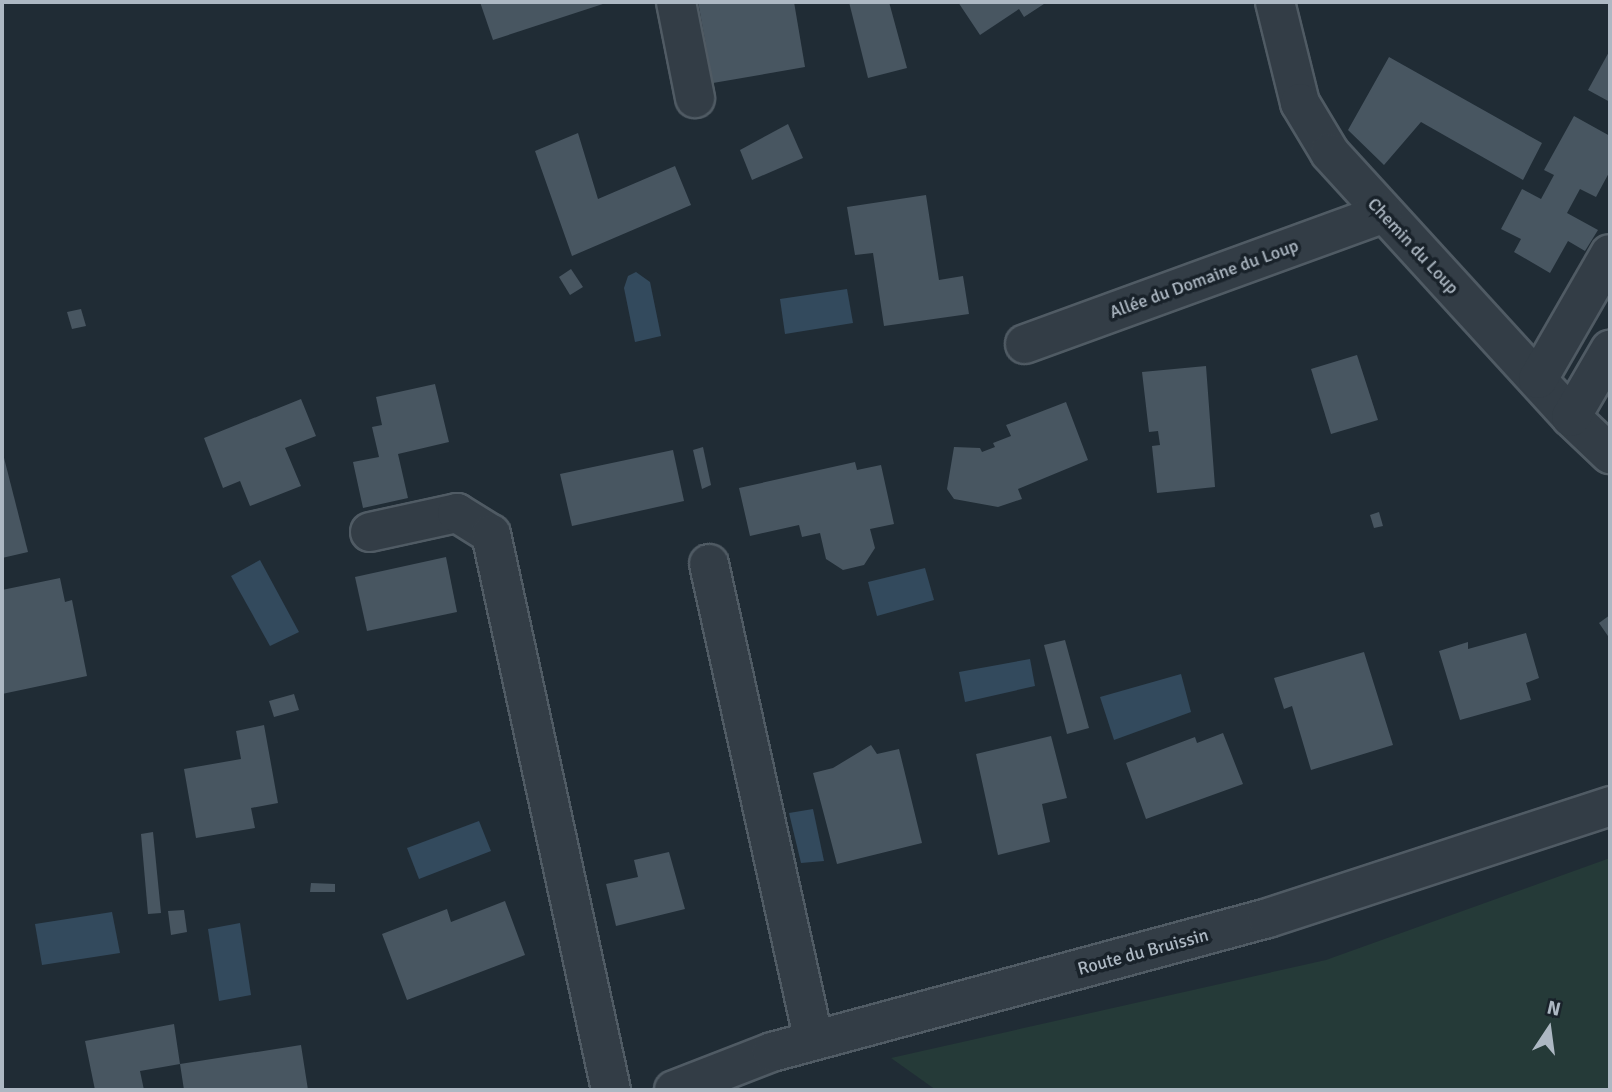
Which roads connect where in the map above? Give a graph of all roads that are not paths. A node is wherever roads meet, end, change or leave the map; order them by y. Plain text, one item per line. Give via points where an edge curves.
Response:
1 (677, 2) edge
2 (1275, 2) edge
3 (695, 98) dead end
4 (1383, 215) junction
5 (1610, 254) edge
6 (1026, 344) dead end
7 (1610, 349) edge
8 (1538, 379) junction
9 (1571, 417) junction
10 (1610, 454) edge
11 (370, 532) dead end
12 (709, 564) dead end
13 (1610, 806) edge
14 (814, 1041) junction
15 (611, 1090) edge
16 (674, 1090) edge

1 - 3 street
2 - 4 street, Chemin du Loup via 1300,103 1330,153
4 - 6 street, Allée du Domaine du Loup
4 - 8 street, Chemin du Loup
5 - 8 street
7 - 9 street
8 - 9 street, Chemin du Loup
9 - 10 street, Chemin du Loup
11 - 15 street via 457,513 491,534
12 - 14 street
13 - 14 street, Route du Bruissin via 1268,918
14 - 16 street, Route du Bruissin

